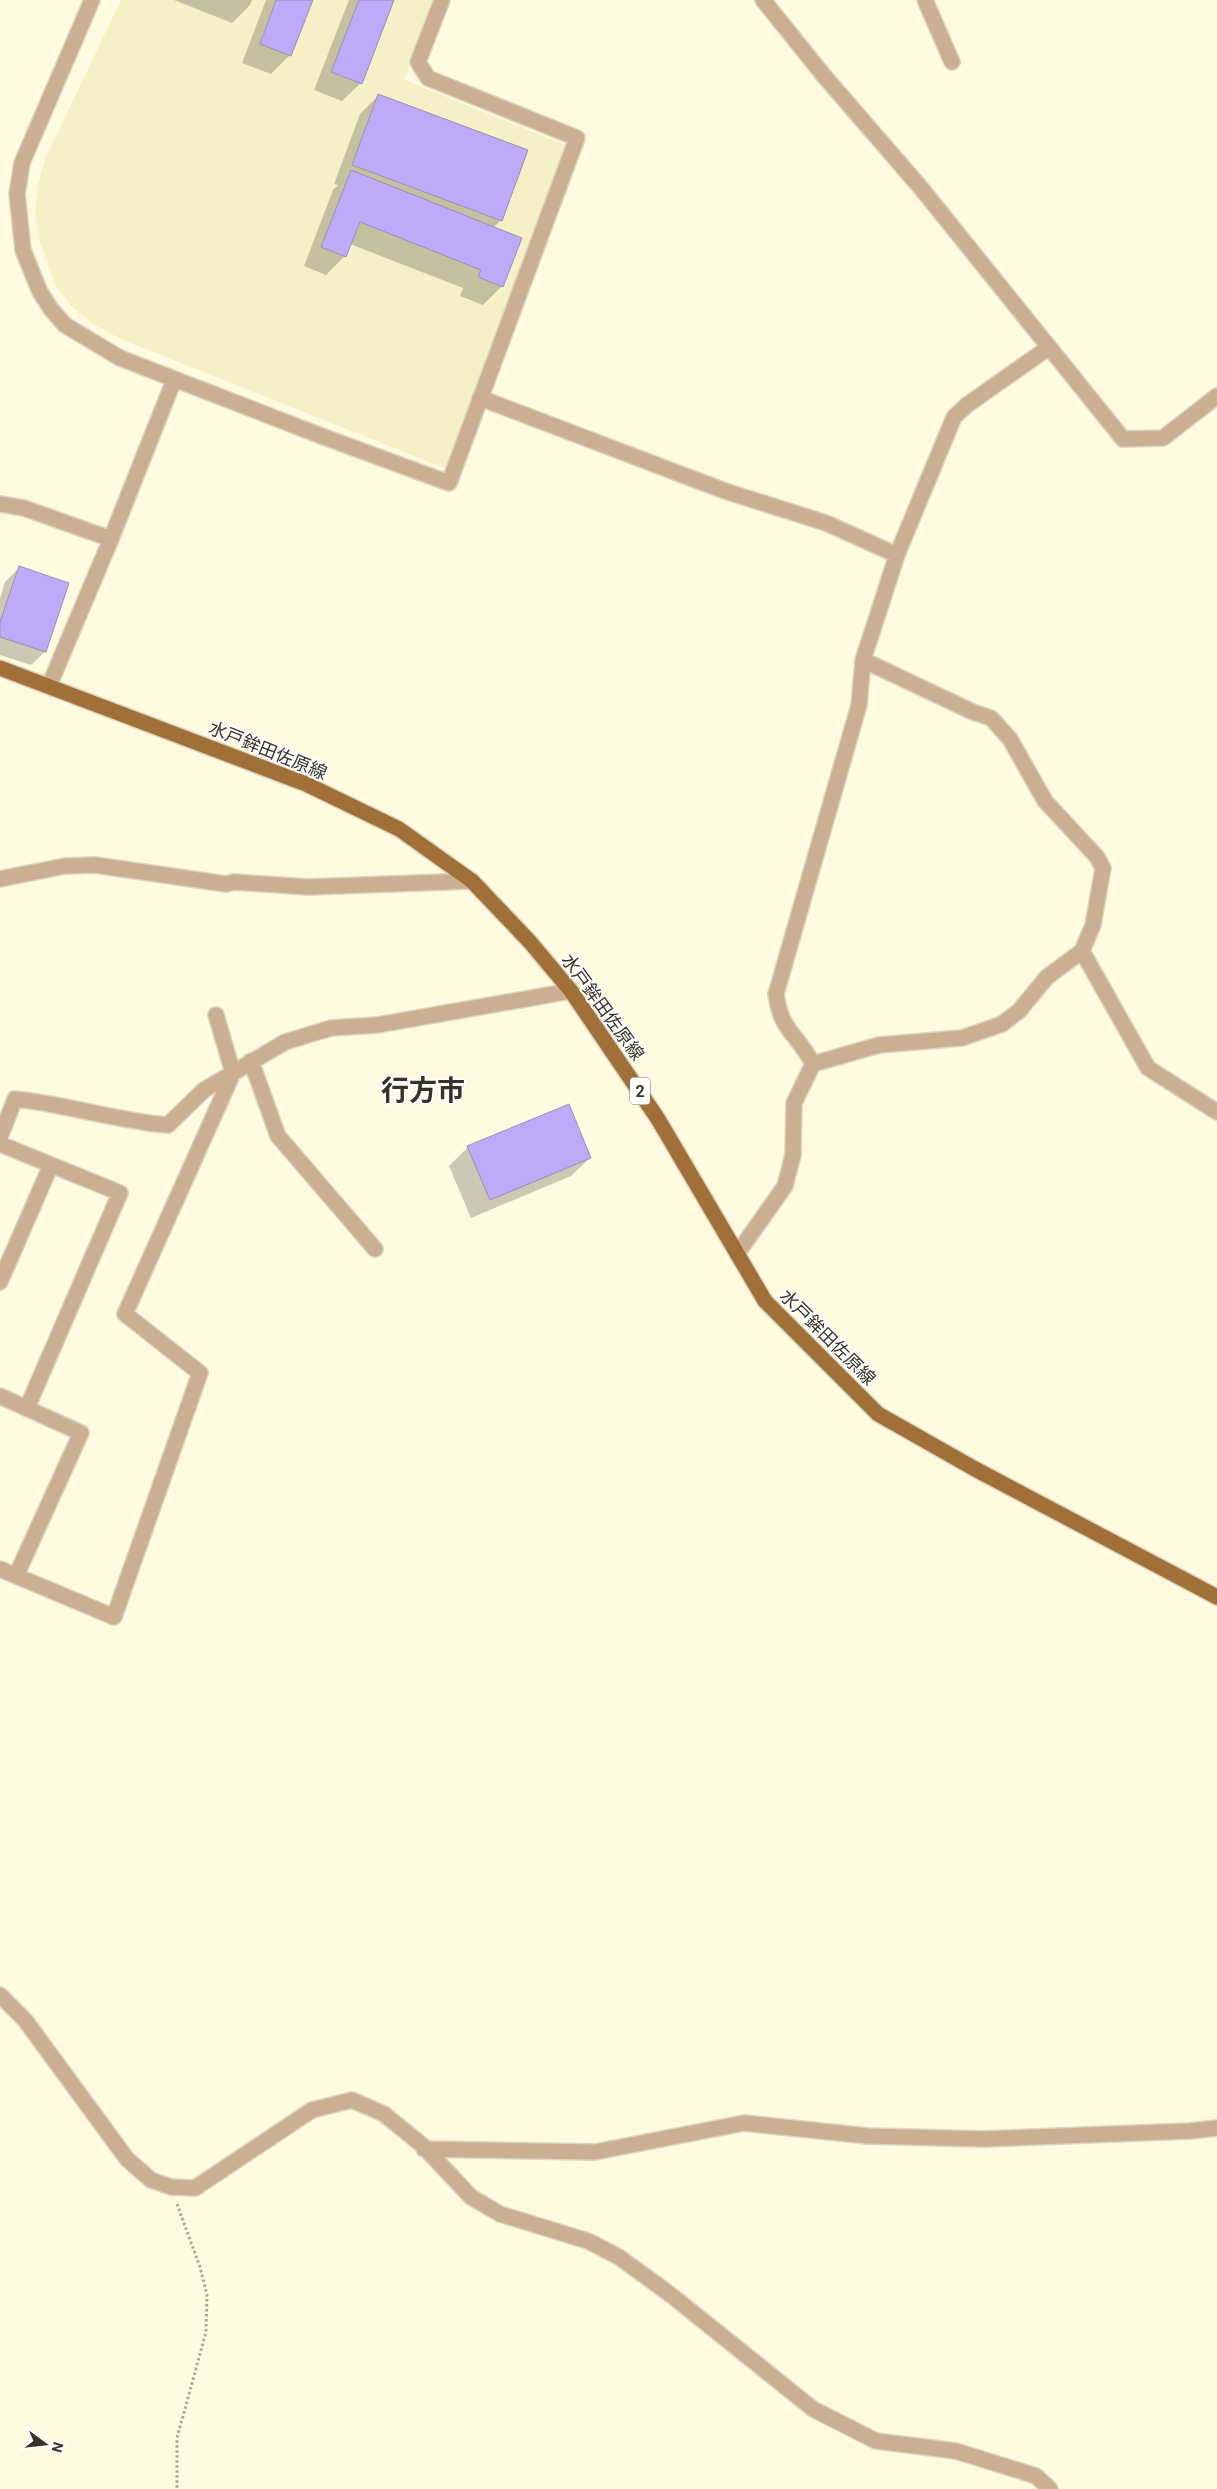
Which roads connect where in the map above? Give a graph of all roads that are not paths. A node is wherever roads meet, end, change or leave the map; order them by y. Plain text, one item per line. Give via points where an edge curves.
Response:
1 (92, 0) edge
2 (442, 0) edge
3 (763, 0) edge
4 (925, 0) edge
5 (952, 62) dead end
6 (1048, 348) junction
7 (174, 380) junction
8 (1217, 396) edge
9 (480, 398) junction
10 (0, 504) edge
11 (111, 538) junction
12 (897, 555) junction
13 (863, 660) junction
14 (0, 668) edge
15 (49, 686) junction
16 (0, 878) edge
17 (472, 881) junction
18 (1082, 951) junction
19 (571, 991) junction
20 (216, 1015) dead end
21 (251, 1061) junction
22 (813, 1064) junction
23 (233, 1072) junction
24 (1217, 1112) edge
25 (0, 1137) edge
26 (0, 1144) edge
27 (51, 1165) junction
28 (375, 1248) dead end
29 (738, 1254) junction
30 (0, 1282) edge
31 (0, 1396) edge
32 (27, 1408) junction
33 (0, 1569) edge
34 (16, 1576) junction
35 (1217, 1597) edge
36 (0, 1995) edge
37 (1217, 2128) edge
38 (424, 2149) junction
39 (1050, 2489) edge

1 - 7 street via 22,164 17,194 23,250 40,292 64,325 120,358
2 - 9 street via 418,62 428,78 577,138
3 - 6 street via 921,188
4 - 5 street
6 - 8 street via 1123,438 1163,438
6 - 12 street via 954,418
7 - 9 street via 449,482
7 - 11 street
9 - 12 street via 725,491 826,523
10 - 11 street via 24,508
11 - 15 street
12 - 13 street
13 - 18 street via 991,718 1010,739 1045,801 1097,857 1103,868 1093,925
13 - 22 street via 859,705 776,994 778,1013
14 - 15 main road, 水戸鉾田佐原線 / 2
15 - 17 main road, 水戸鉾田佐原線 / 2 via 306,784 399,828
16 - 17 street via 65,866 95,865 226,884 308,887
17 - 19 main road, 水戸鉾田佐原線 / 2
18 - 22 street via 1047,978 1019,1011 1002,1024 962,1038 879,1045
18 - 24 street via 1148,1068
19 - 21 street via 377,1025 331,1028 285,1042
19 - 29 main road, 水戸鉾田佐原線 / 2 via 658,1118
20 - 23 street
21 - 23 street
21 - 28 street via 278,1136
22 - 29 street via 794,1103 792,1155 785,1186
23 - 25 street via 204,1090 168,1125 138,1123 14,1099
23 - 34 street via 125,1314 200,1373 114,1617
26 - 27 street
27 - 30 street
27 - 32 street via 120,1193
29 - 35 main road, 水戸鉾田佐原線 / 2 via 765,1301 878,1414
31 - 32 street
32 - 34 street via 81,1433
33 - 34 street
36 - 38 street via 24,2020 127,2159 151,2180 171,2187 196,2188 312,2110 352,2100 384,2114
37 - 38 street via 983,2139 868,2136 744,2123 595,2152
38 - 39 street via 471,2197 500,2214 588,2241 619,2257 813,2409 876,2441 956,2451 1036,2476

